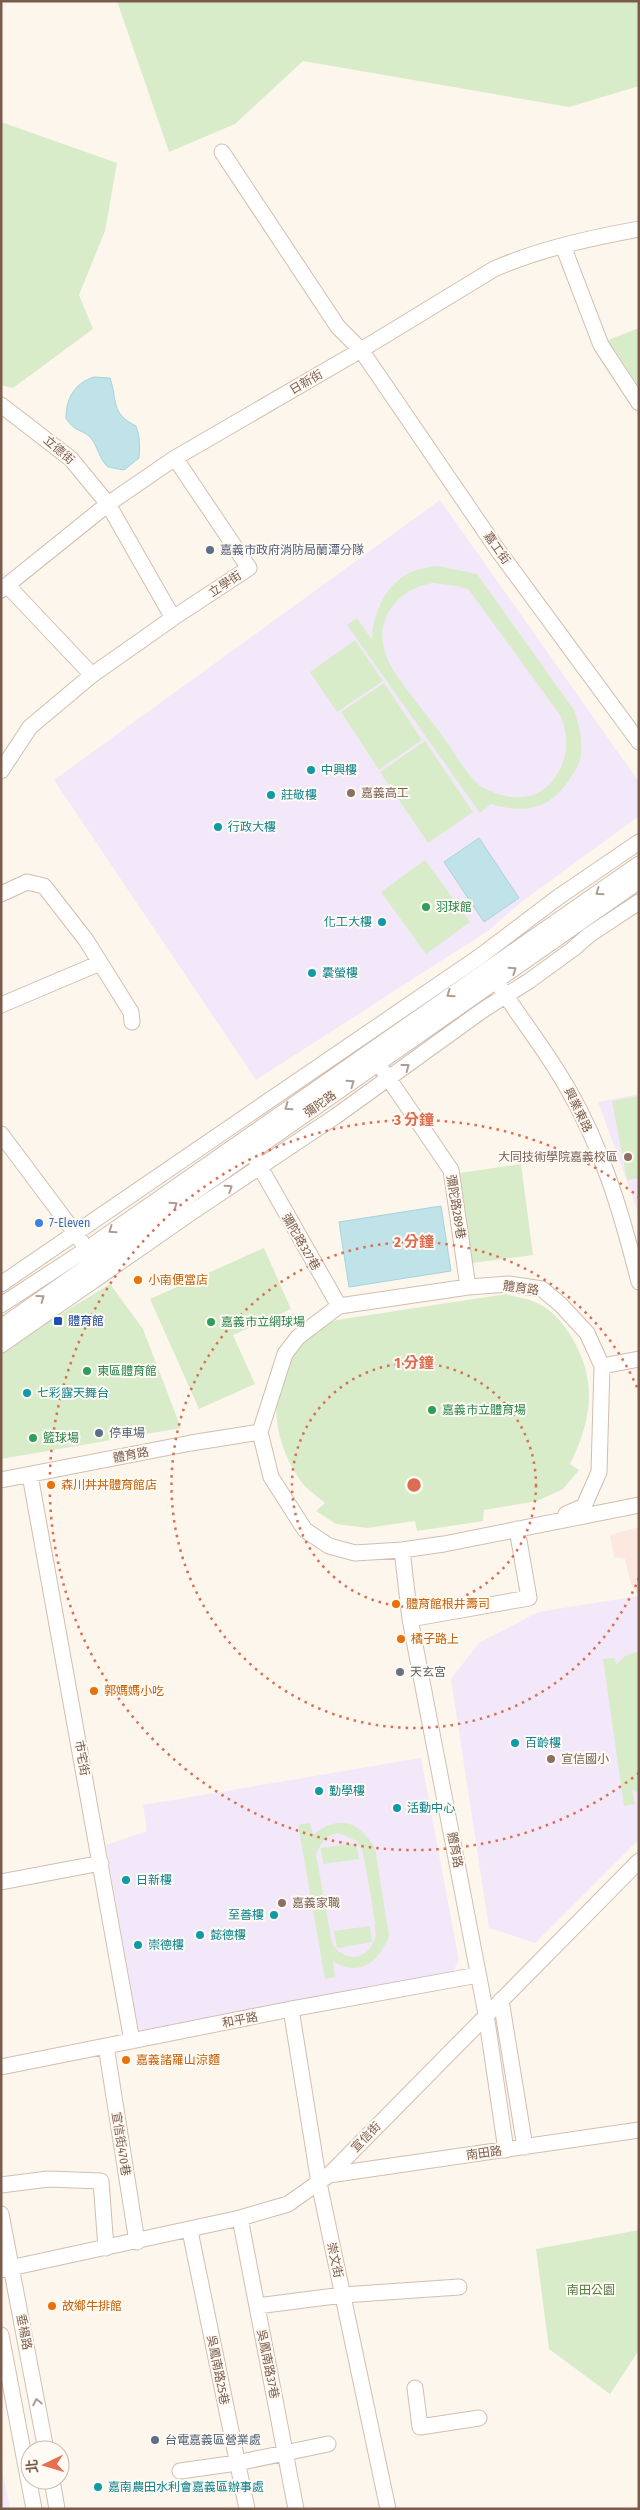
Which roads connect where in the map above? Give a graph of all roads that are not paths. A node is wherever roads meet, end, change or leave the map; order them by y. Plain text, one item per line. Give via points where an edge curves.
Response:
1 (222, 152) dead end
2 (639, 229) edge
3 (563, 246) junction
4 (361, 350) junction
5 (639, 403) edge
6 (1, 405) edge
7 (175, 458) junction
8 (108, 504) junction
9 (4, 588) edge
10 (173, 618) junction
11 (92, 675) junction
12 (639, 742) edge
13 (1, 771) edge
14 (639, 842) edge
15 (639, 864) edge
16 (639, 881) edge
17 (1, 894) edge
18 (552, 902) junction
19 (639, 902) edge
20 (567, 923) junction
21 (584, 946) junction
22 (100, 963) junction
23 (483, 963) junction
24 (496, 982) junction
25 (505, 995) junction
26 (1, 1005) edge
27 (132, 1022) dead end
28 (359, 1039) junction
29 (373, 1058) junction
30 (391, 1081) junction
31 (310, 1082) junction
32 (324, 1101) junction
33 (336, 1116) junction
34 (222, 1132) junction
35 (1, 1134) edge
36 (238, 1142) junction
37 (250, 1154) junction
38 (263, 1172) junction
39 (75, 1234) junction
40 (86, 1249) junction
41 (639, 1282) edge
42 (1, 1284) edge
43 (468, 1286) junction
44 (1, 1305) edge
45 (339, 1306) junction
46 (1, 1326) edge
47 (1, 1345) edge
48 (639, 1360) edge
49 (602, 1366) junction
50 (260, 1432) junction
51 (30, 1475) junction
52 (1, 1480) edge
53 (639, 1504) edge
54 (542, 1526) junction
55 (517, 1529) junction
56 (402, 1550) junction
57 (410, 1619) junction
58 (639, 1861) edge
59 (101, 1863) junction
60 (1, 1882) edge
61 (478, 1975) junction
62 (501, 2000) junction
63 (291, 2009) junction
64 (486, 2014) junction
65 (132, 2041) junction
66 (106, 2046) junction
67 (1, 2067) edge
68 (639, 2130) edge
69 (525, 2147) junction
70 (506, 2150) junction
71 (324, 2179) junction
72 (1, 2185) edge
73 (1, 2214) edge
74 (240, 2218) junction
75 (190, 2231) junction
76 (137, 2242) junction
77 (106, 2248) junction
78 (6, 2269) edge
79 (459, 2287) dead end
80 (343, 2295) junction
81 (257, 2306) junction
82 (23, 2329) junction
83 (1, 2334) edge
84 (415, 2388) dead end
85 (479, 2418) dead end
86 (44, 2440) edge
87 (328, 2444) dead end
88 (285, 2452) junction
89 (237, 2462) junction
90 (180, 2471) dead end
91 (54, 2490) edge
92 (34, 2509) edge
93 (57, 2509) edge
94 (247, 2509) edge
95 (296, 2509) edge
96 (388, 2509) edge

1 - 4 street, 嘉工街 via 338,328
2 - 3 street, 日新街
3 - 4 street, 日新街 via 494,269
3 - 5 street via 601,344
4 - 7 street, 日新街
4 - 12 street, 嘉工街 via 497,549
6 - 8 street, 立德街 via 71,460
7 - 8 street, 日新街
7 - 10 street, 立學街 via 249,568
8 - 9 street, 日新街
8 - 10 street, 立德街
9 - 11 street
10 - 11 street, 立學街
11 - 13 street, 立學街 via 30,728
14 - 18 street, 彌陀路
15 -> 20 street, 彌陀路
16 - 20 street, 彌陀路
17 - 22 street via 27,882 44,886
18 - 20 street
18 - 23 street, 彌陀路
19 - 21 street, 彌陀路
20 - 21 street
20 - 23 street, 彌陀路
24 -> 20 street, 彌陀路
21 - 25 street, 彌陀路
22 - 26 street
22 - 27 street via 131,1012
23 - 24 street, 興業東路
23 - 28 street, 彌陀路
23 -> 29 street, 彌陀路
24 - 25 street, 興業東路
24 - 29 street, 彌陀路
30 -> 25 street, 彌陀路
25 - 41 street, 興業東路 via 560,1075 582,1116 610,1179
28 - 29 street, 彌陀路289巷
28 - 31 street, 彌陀路
29 - 30 street, 彌陀路289巷
29 - 31 street, 彌陀路
32 -> 29 street, 彌陀路
30 - 33 street, 彌陀路
30 - 43 street, 彌陀路289巷 via 450,1170
31 - 32 street
31 - 34 street, 彌陀路
31 -> 36 street, 彌陀路
32 - 33 street
32 - 37 street, 彌陀路
33 - 38 street, 彌陀路
34 - 36 street, 彌陀路327巷
34 - 39 street, 彌陀路
35 - 39 street
36 - 37 street, 彌陀路327巷
36 -> 40 street, 彌陀路
37 - 38 street, 彌陀路327巷
46 -> 37 street, 彌陀路
38 - 45 street, 彌陀路327巷
47 -> 38 street, 彌陀路 via 192,1212
39 - 40 street
39 - 42 street, 彌陀路
40 - 44 street, 彌陀路
43 - 45 street, 體育路
43 - 49 street, 體育路 via 509,1284 542,1289 587,1333
45 - 50 street, 體育路 via 311,1326 285,1354
48 - 49 street
49 - 54 street, 體育路 via 598,1472 584,1506
50 - 51 street, 體育路
50 - 56 street, 體育路 via 271,1477 305,1530 329,1546 355,1552
51 - 52 street, 體育路
51 - 59 street, 市宅街
53 - 54 street, 體育路
54 - 55 street, 體育路
55 - 56 street, 體育路
55 - 57 street via 529,1598
56 - 57 street, 體育路
57 - 61 street, 體育路
58 - 62 street, 宣信街
59 - 60 street
59 - 65 street, 市宅街
61 - 63 street, 和平路
61 - 64 street, 體育路
62 - 64 street, 宣信街
62 - 69 street
63 - 65 street, 和平路
63 - 71 street, 崇文街
64 - 70 street, 體育路
64 - 71 street, 宣信街
65 - 66 street, 和平路
66 - 67 street, 和平路
66 - 76 street, 宣信街470巷
68 - 69 street, 南田路
69 - 70 street, 南田路
70 - 71 street, 南田路
71 - 74 street, 宣信街 via 288,2204
71 - 80 street, 崇文街
72 - 77 street via 48,2179 100,2181
73 - 78 street, 垂楊路
74 - 75 street, 宣信街
74 - 81 street, 吳鳳南路37巷
75 - 76 street, 宣信街
75 - 89 street, 吳鳳南路25巷
76 - 77 street, 宣信街
77 - 78 street, 宣信街
78 - 82 street, 垂楊路
79 - 80 street
80 - 81 street
80 - 96 street, 崇文街
81 - 88 street, 吳鳳南路37巷
82 - 83 street
86 -> 82 street, 垂楊路
83 - 92 street, 垂楊路
84 - 85 street via 420,2427
87 - 88 street
88 - 89 street
88 - 95 street, 吳鳳南路37巷
89 - 90 street
89 - 94 street, 吳鳳南路25巷
91 - 93 street

